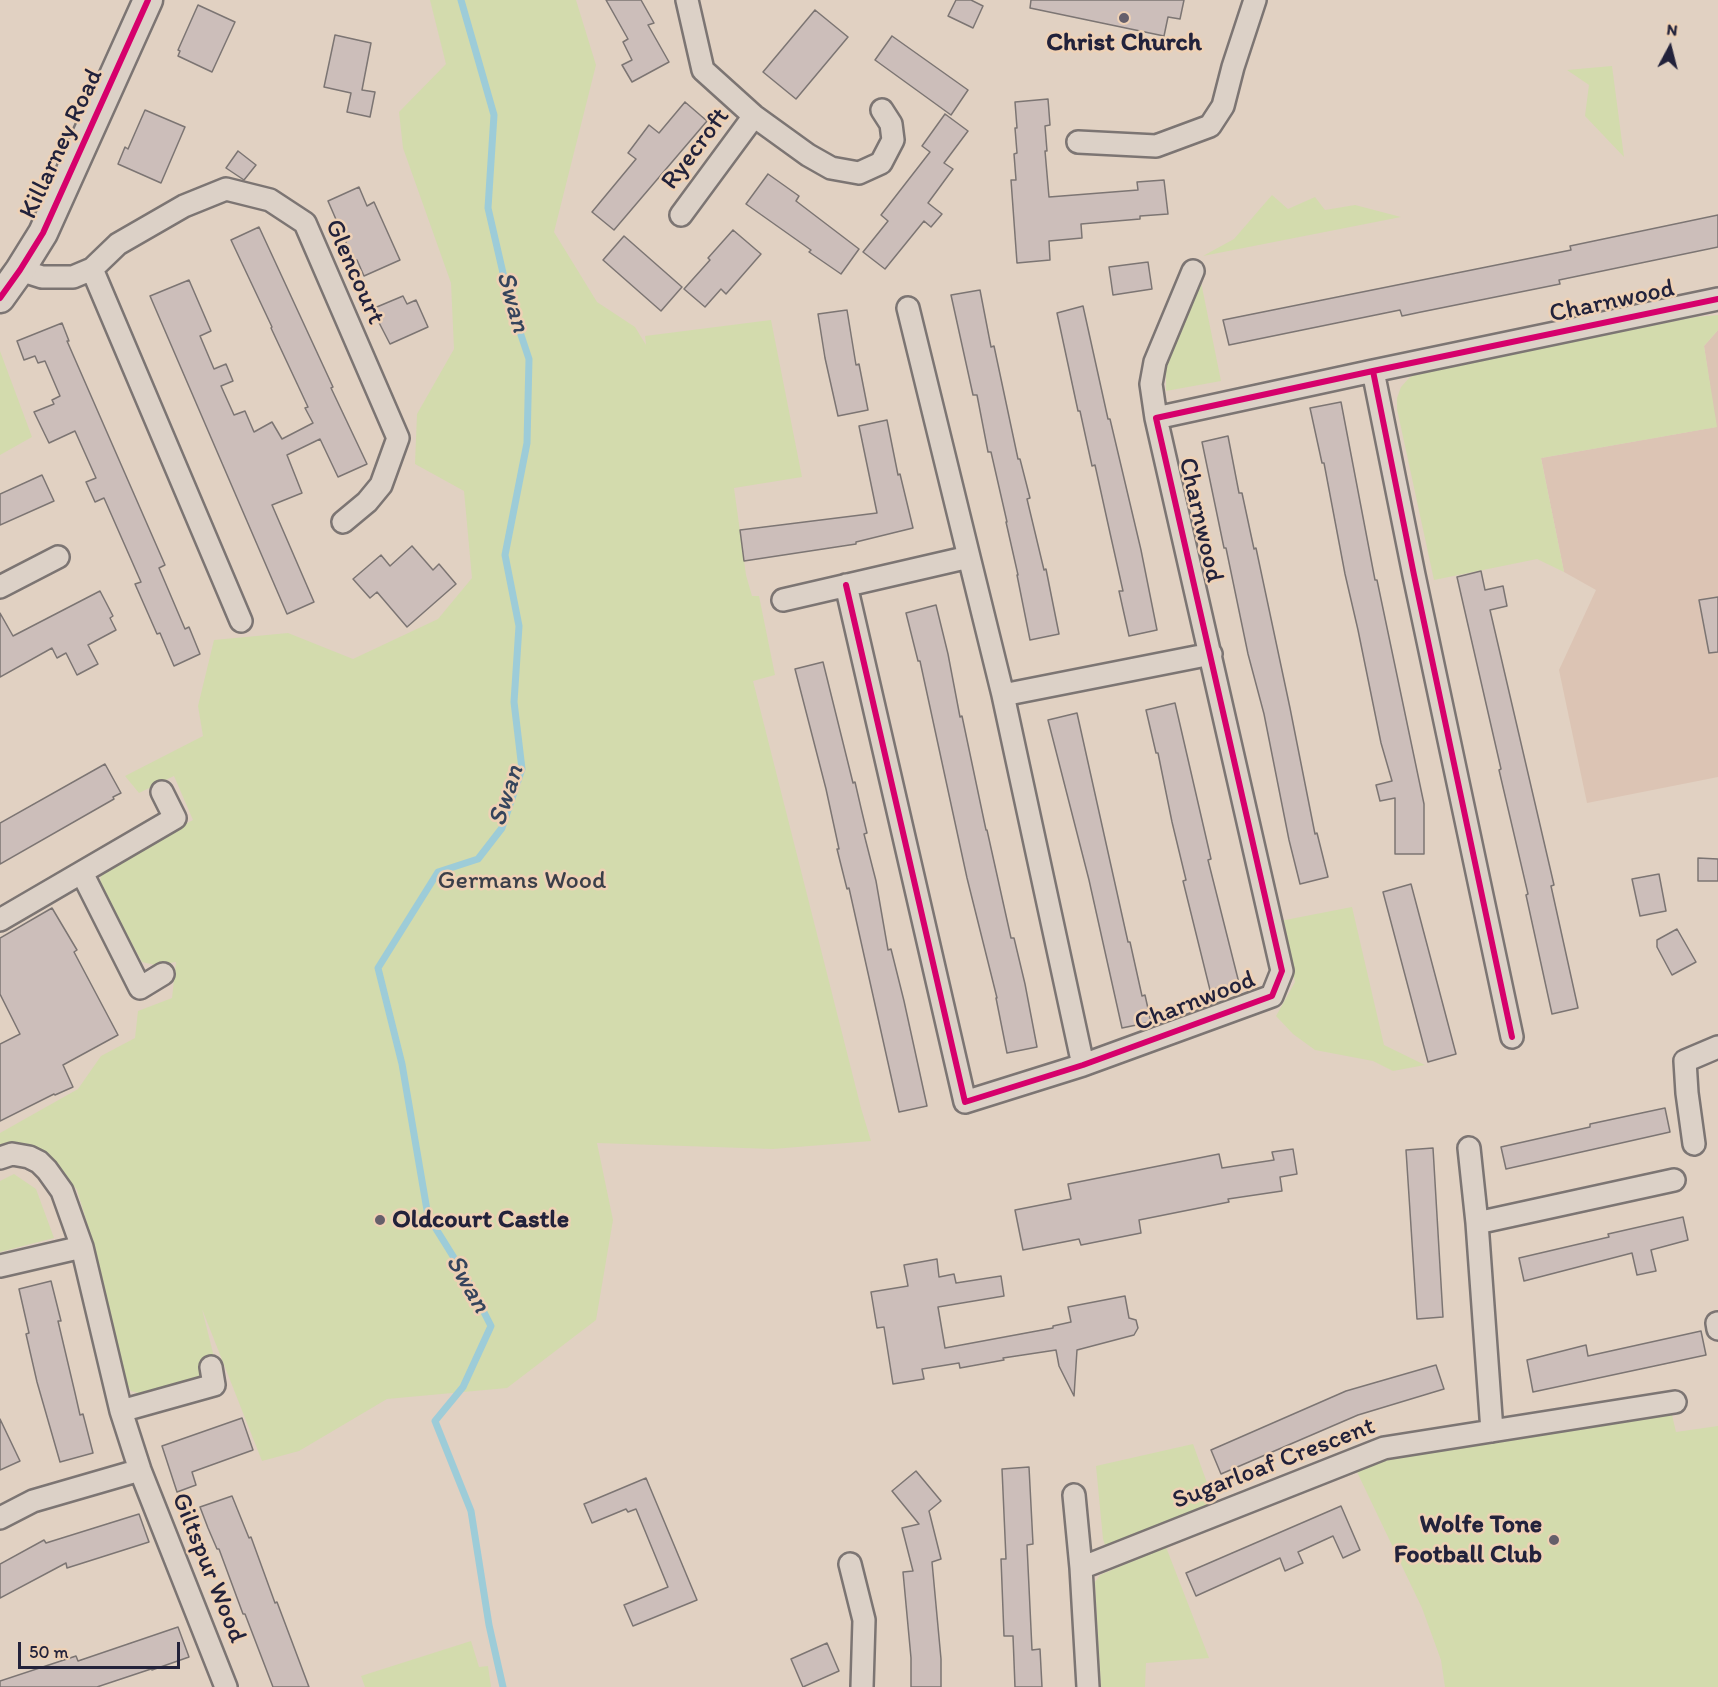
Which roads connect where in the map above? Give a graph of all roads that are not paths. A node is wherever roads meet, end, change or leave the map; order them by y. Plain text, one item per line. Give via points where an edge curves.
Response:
1 (148, 0) edge
2 (687, 0) edge
3 (1255, 0) edge
4 (882, 110) dead end
5 (754, 116) junction
6 (1078, 142) dead end
7 (681, 214) dead end
8 (92, 269) junction
9 (21, 270) junction
10 (1193, 271) dead end
11 (0, 298) edge
12 (1718, 300) edge
13 (908, 308) dead end
14 (1373, 370) junction
15 (1156, 418) junction
16 (343, 522) dead end
17 (58, 557) dead end
18 (969, 557) junction
19 (846, 585) junction
20 (0, 587) edge
21 (783, 600) dead end
22 (241, 621) dead end
23 (1211, 654) junction
24 (1004, 695) junction
25 (162, 792) dead end
26 (82, 873) junction
27 (0, 920) edge
28 (163, 974) dead end
29 (1512, 1037) dead end
30 (1718, 1047) edge
31 (1083, 1065) junction
32 (1694, 1144) dead end
33 (1469, 1148) dead end
34 (0, 1158) edge
35 (1674, 1180) dead end
36 (1477, 1223) junction
37 (82, 1247) junction
38 (0, 1266) edge
39 (211, 1367) dead end
40 (1675, 1402) dead end
41 (121, 1411) junction
42 (1492, 1431) junction
43 (140, 1470) junction
44 (1074, 1495) dead end
45 (0, 1518) edge
46 (850, 1564) dead end
47 (1081, 1568) junction
48 (226, 1687) edge
49 (862, 1687) edge
50 (1088, 1687) edge

1 - 9 main road, Killarney Road via 43,233
2 - 5 street, Ryecroft via 703,70
3 - 6 street via 1223,106 1210,126 1156,146
4 - 5 street, Ryecroft via 891,124 893,140 881,163 859,173 831,168
5 - 7 street, Ryecroft
8 - 9 street, Glencourt via 73,278 42,277
8 - 16 street, Glencourt via 118,244 184,206 226,189 270,200 304,223 398,438 381,485
8 - 22 street
9 - 11 main road, Killarney Road
10 - 15 street, Charnwood via 1155,362 1151,384
12 - 14 street, Charnwood
13 - 18 street
14 - 15 street, Charnwood
14 - 29 street
15 - 23 street, Charnwood
17 - 20 street
18 - 19 street
18 - 24 street
19 - 21 street
19 - 31 street, Charnwood via 965,1102
23 - 24 street
23 - 31 street, Charnwood via 1282,971 1272,996
24 - 31 street
25 - 26 street via 175,818
26 - 27 street
26 - 28 street via 140,988
30 - 32 street via 1685,1061
33 - 36 street
34 - 37 street, Giltspur Wood via 12,1154 29,1157 47,1170 62,1191
35 - 36 street
36 - 42 street
37 - 38 street
37 - 41 street, Giltspur Wood
39 - 41 street via 214,1385
40 - 42 street, Sugarloaf Crescent
41 - 43 street, Giltspur Wood
42 - 47 street, Sugarloaf Crescent via 1384,1448
43 - 45 street via 33,1501
43 - 48 street, Giltspur Wood
44 - 47 street
46 - 49 street via 864,1620
47 - 50 street

